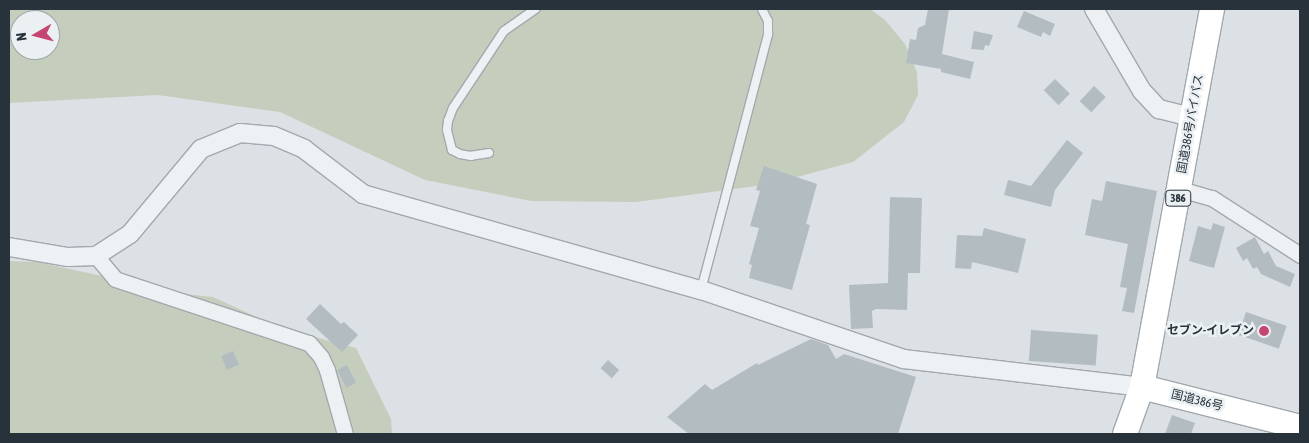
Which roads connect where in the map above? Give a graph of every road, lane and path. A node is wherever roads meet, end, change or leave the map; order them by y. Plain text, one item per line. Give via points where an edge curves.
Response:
1 (536, 9) edge
2 (762, 9) edge
3 (1094, 9) edge
4 (1212, 9) edge
5 (1192, 117) junction
6 (488, 153) dead end
7 (1180, 189) junction
8 (9, 247) edge
9 (1300, 254) edge
10 (96, 256) junction
11 (701, 290) junction
12 (1142, 387) junction
13 (1300, 427) edge
14 (345, 434) edge
15 (1125, 434) edge

1 - 6 lane via 504,31 453,108 448,121 452,150 471,156
2 - 11 lane via 768,21 768,34
3 - 5 street via 1142,91 1159,109
4 - 5 highway, 国道386号バイパス / 386
5 - 7 highway, 国道386号バイパス / 386
7 - 9 street via 1212,198
7 - 12 highway, 国道386号バイパス / 386
8 - 10 street via 68,257
10 - 11 street via 130,234 201,149 240,133 274,136 304,149 363,194
10 - 14 street via 115,279 309,343 327,370
11 - 12 street via 904,359
12 - 13 highway, 国道386号
12 - 15 highway, 386

